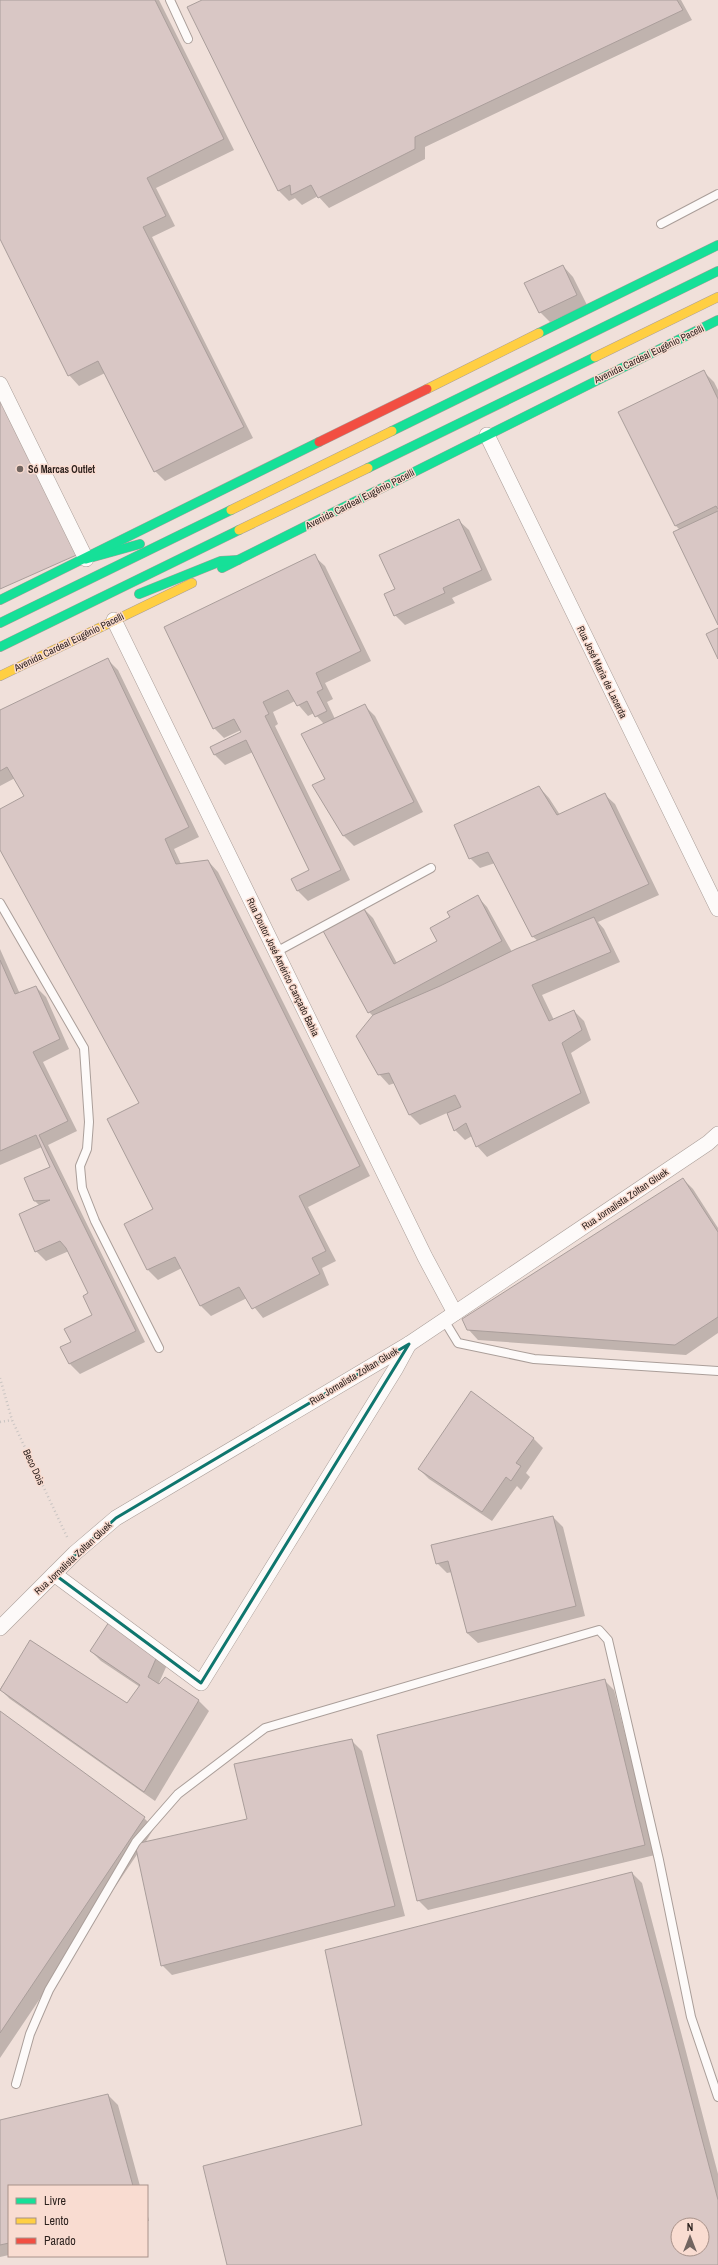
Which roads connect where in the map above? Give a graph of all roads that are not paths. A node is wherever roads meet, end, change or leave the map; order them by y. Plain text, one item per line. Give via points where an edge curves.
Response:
1 (170, 0) edge
2 (188, 39) dead end
3 (718, 194) edge
4 (661, 224) dead end
5 (718, 245) edge
6 (718, 271) edge
7 (718, 297) edge
8 (718, 320) edge
9 (0, 384) edge
10 (487, 435) junction
11 (189, 531) junction
12 (86, 559) junction
13 (238, 560) junction
14 (133, 596) dead end
15 (0, 600) edge
16 (96, 610) dead end
17 (114, 620) junction
18 (0, 623) edge
19 (40, 627) junction
20 (0, 647) edge
21 (0, 676) edge
22 (431, 868) dead end
23 (0, 903) edge
24 (718, 909) edge
25 (276, 952) junction
26 (718, 1134) edge
27 (450, 1316) junction
28 (409, 1344) junction
29 (159, 1348) dead end
30 (718, 1371) edge
31 (54, 1574) junction
32 (0, 1627) edge
33 (16, 2084) dead end
34 (718, 2097) edge

1 - 2 lane
3 - 4 lane
5 - 12 main road
6 - 11 main road
7 - 19 main road, Avenida Cardeal Eugênio Pacelli
8 - 10 main road, Avenida Cardeal Eugênio Pacelli
9 - 12 street
10 - 13 main road, Avenida Cardeal Eugênio Pacelli
10 - 24 street, Rua José Maria de Lacerda
11 - 12 main road
11 - 18 main road
12 - 15 main road
13 - 14 main road via 221,561
13 - 17 main road, Avenida Cardeal Eugênio Pacelli
16 - 19 main road via 60,625
17 - 21 main road, Avenida Cardeal Eugênio Pacelli
17 - 25 street, Rua Doutor José Américo Cançado Bahia
19 - 20 main road, Avenida Cardeal Eugênio Pacelli
22 - 25 lane
23 - 29 lane via 84,1048 89,1122 87,1149 80,1166 82,1188 95,1221
25 - 27 street, Rua Doutor José Américo Cançado Bahia via 425,1257
26 - 27 street, Rua Jornalista Zoltan Gluek
27 - 28 street, Rua Jornalista Zoltan Gluek
27 - 30 lane via 458,1343 534,1359
28 - 31 street, Rua Jornalista Zoltan Gluek via 116,1518
28 - 31 street via 201,1682
31 - 32 street, Rua Jornalista Zoltan Gluek
33 - 34 lane via 30,2034 49,1990 136,1842 178,1794 265,1728 599,1630 608,1640 691,2017

